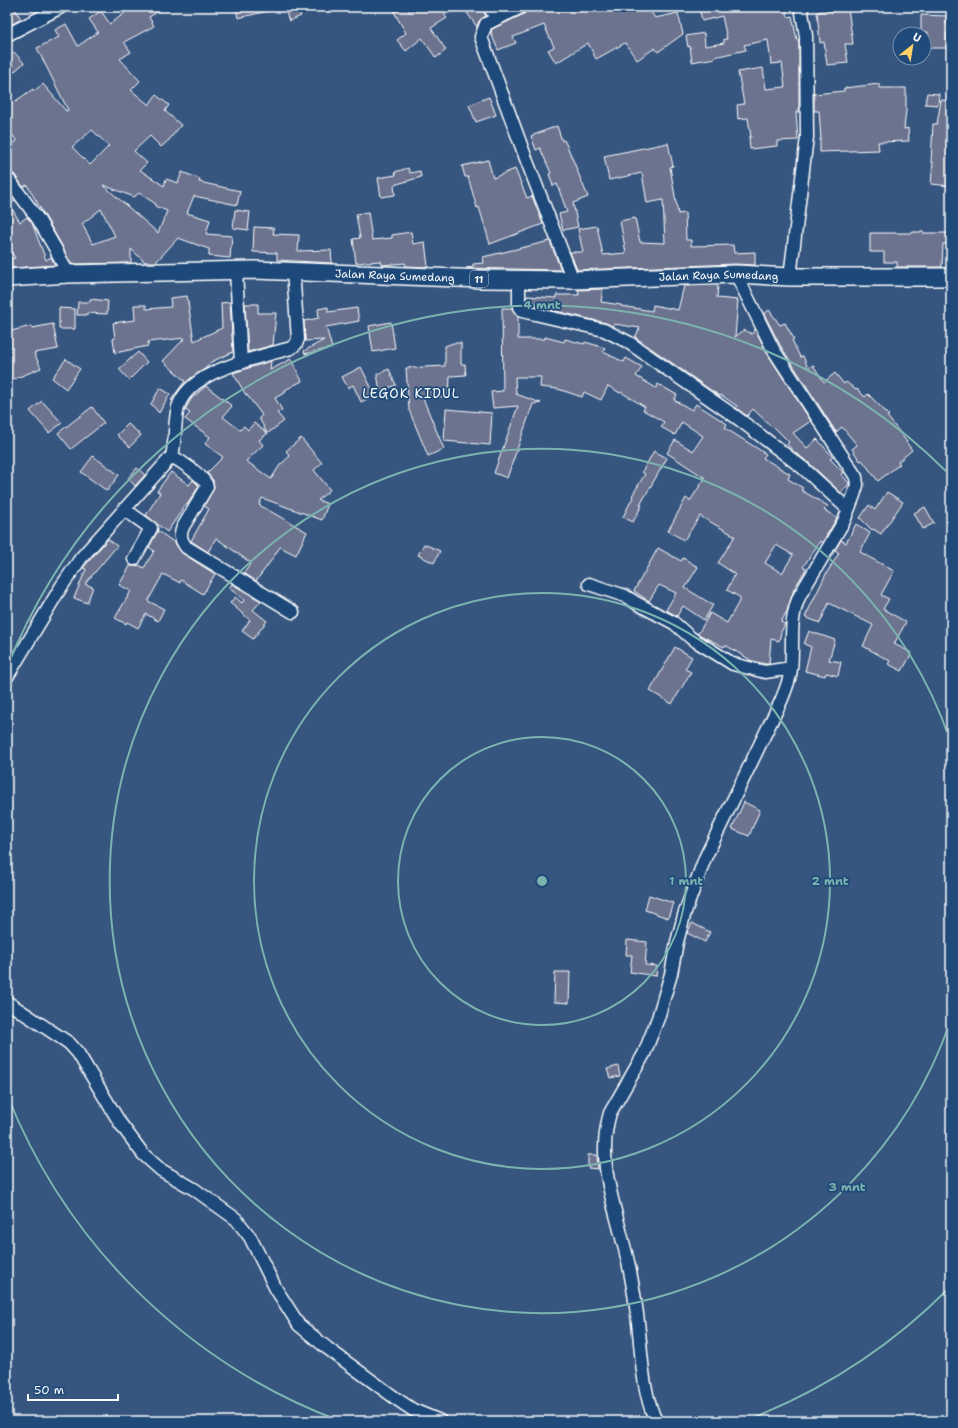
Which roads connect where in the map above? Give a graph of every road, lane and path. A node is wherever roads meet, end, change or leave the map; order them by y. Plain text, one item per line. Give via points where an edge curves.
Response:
1 (61, 7) edge
2 (489, 7) edge
3 (521, 7) edge
4 (801, 7) edge
5 (497, 18) junction
6 (7, 35) edge
7 (9, 180) dead end
8 (236, 271) junction
9 (293, 271) junction
10 (68, 274) junction
11 (736, 274) junction
12 (790, 277) junction
13 (951, 277) edge
14 (7, 278) edge
15 (519, 280) junction
16 (573, 280) junction
17 (241, 363) junction
18 (172, 456) junction
19 (848, 509) junction
20 (124, 510) junction
21 (134, 559) dead end
22 (589, 584) dead end
23 (293, 612) dead end
24 (791, 668) junction
25 (7, 677) edge
26 (7, 1002) edge
27 (440, 1421) edge
28 (656, 1421) edge

1 - 6 street
2 - 5 street
3 - 5 street
4 - 12 street via 806,36 807,137
5 - 16 street via 486,24 481,37
7 - 10 street via 38,219
8 - 9 highway, Jalan Raya Sumedang / 11
8 - 10 highway, Jalan Raya Sumedang / 11
8 - 17 street
9 - 15 highway, Jalan Raya Sumedang / 11
9 - 17 street via 298,339 296,344 292,348
10 - 14 highway, Jalan Raya Sumedang / 11
11 - 12 highway, Jalan Raya Sumedang / 11
11 - 16 highway, Jalan Raya Sumedang / 11
11 - 19 street via 773,349 856,477 857,484
12 - 13 highway, Jalan Raya Sumedang / 11
15 - 16 highway, Jalan Raya Sumedang / 11
15 - 19 street via 519,307 522,311 604,330 628,342 736,417 803,468
17 - 18 street via 204,377 184,396 178,407
18 - 20 street
18 - 23 street via 207,483 180,533 186,548
19 - 24 street via 795,607
20 - 21 street via 151,528
20 - 25 street via 81,558
22 - 24 street via 625,596 668,620 691,638 733,664 765,672
24 - 28 street via 781,701 705,858 685,912 671,974 644,1054 607,1122 605,1144 609,1190 624,1244 636,1308 646,1389
26 - 27 street via 69,1043 78,1053 120,1123 143,1154 161,1170 194,1189 236,1219 250,1237 276,1288 299,1325 398,1400

